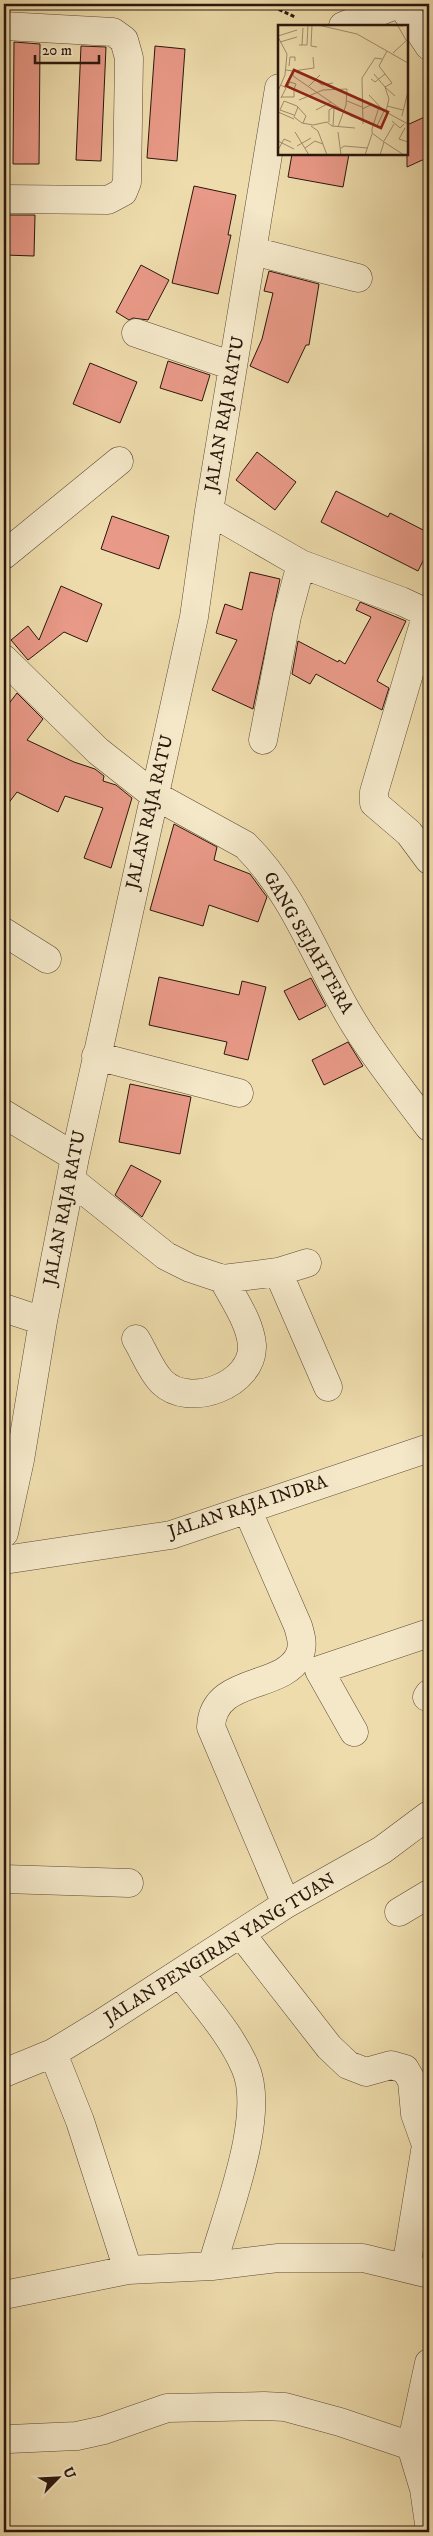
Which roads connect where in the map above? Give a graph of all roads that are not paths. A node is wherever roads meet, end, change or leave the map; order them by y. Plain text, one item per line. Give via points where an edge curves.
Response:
1 (400, 4) edge
2 (346, 25) edge
3 (4, 26) edge
4 (429, 46) edge
5 (278, 94) edge
6 (4, 199) edge
7 (253, 251) junction
8 (358, 278) dead end
9 (136, 333) dead end
10 (233, 366) junction
11 (119, 461) dead end
12 (209, 511) junction
13 (4, 555) edge
14 (301, 564) junction
15 (428, 614) edge
16 (6, 668) edge
17 (263, 740) dead end
18 (154, 795) junction
19 (429, 860) edge
20 (4, 932) edge
21 (46, 959) dead end
22 (96, 1056) junction
23 (239, 1093) dead end
24 (4, 1114) edge
25 (429, 1127) edge
26 (73, 1168) junction
27 (307, 1263) dead end
28 (278, 1272) junction
29 (223, 1280) junction
30 (4, 1308) edge
31 (43, 1321) junction
32 (136, 1339) dead end
33 (328, 1387) dead end
34 (429, 1448) edge
35 (12, 1459) edge
36 (247, 1508) junction
37 (4, 1533) edge
38 (4, 1560) edge
39 (429, 1633) edge
40 (307, 1666) junction
41 (354, 1732) dead end
42 (429, 1815) edge
43 (4, 1879) edge
44 (129, 1883) dead end
45 (429, 1894) edge
46 (286, 1904) junction
47 (399, 1912) dead end
48 (242, 1934) junction
49 (180, 1973) junction
50 (53, 2053) junction
51 (4, 2073) edge
52 (212, 2266) junction
53 (128, 2270) junction
54 (418, 2271) edge
55 (4, 2295) edge
56 (429, 2363) edge
57 (9, 2440) dead end
58 (411, 2446) junction
59 (427, 2488) edge
60 (429, 2524) edge

1 - 2 street
1 - 4 street
3 - 6 street via 113,32 124,40 129,58 127,182 123,192 108,200
5 - 7 street, JALAN RAJA RATU
7 - 8 street
7 - 10 street, JALAN RAJA RATU
9 - 10 street
10 - 12 street, JALAN RAJA RATU
11 - 13 street
12 - 14 street
12 - 18 street, JALAN RAJA RATU via 194,617
14 - 15 street
14 - 17 street via 285,624
15 - 19 street via 374,792 374,803 409,833
16 - 18 street, GANG SEJAHTERA via 98,751
18 - 22 street, JALAN RAJA RATU
18 - 25 street, GANG SEJAHTERA via 245,846 255,855 290,907 352,1020
20 - 21 street
22 - 23 street
22 - 26 street, JALAN RAJA RATU
24 - 26 street
26 - 29 street via 166,1256
26 - 31 street, JALAN RAJA RATU
27 - 28 street
28 - 29 street
28 - 33 street
29 - 32 street via 248,1326 252,1346 250,1363 238,1377 220,1388 200,1393 176,1391 162,1382
30 - 31 street
31 - 35 street, JALAN RAJA RATU
34 - 36 street, JALAN RAJA INDRA
35 - 37 street, JALAN RAJA RATU
36 - 38 street, JALAN RAJA INDRA via 171,1535
36 - 40 street via 298,1626 302,1643 300,1656
39 - 40 street
40 - 41 street
40 - 46 street via 291,1667 232,1694 217,1704 211,1727
42 - 46 street, JALAN PENGIRAN YANG TUAN via 382,1850
43 - 44 street
45 - 47 street
46 - 48 street, JALAN PENGIRAN YANG TUAN
48 - 49 street, JALAN PENGIRAN YANG TUAN
48 - 54 street via 329,2048 348,2065 366,2072 391,2065 405,2069 412,2081 415,2114 426,2145
49 - 50 street, JALAN PENGIRAN YANG TUAN
49 - 52 street via 228,2037 245,2067 252,2091 252,2117
50 - 51 street, JALAN PENGIRAN YANG TUAN
50 - 53 street via 80,2121
52 - 53 street
52 - 54 street via 278,2258 362,2258
53 - 55 street
56 - 58 street
57 - 58 street via 76,2436 167,2408 264,2406 285,2407
58 - 59 street
59 - 60 street

